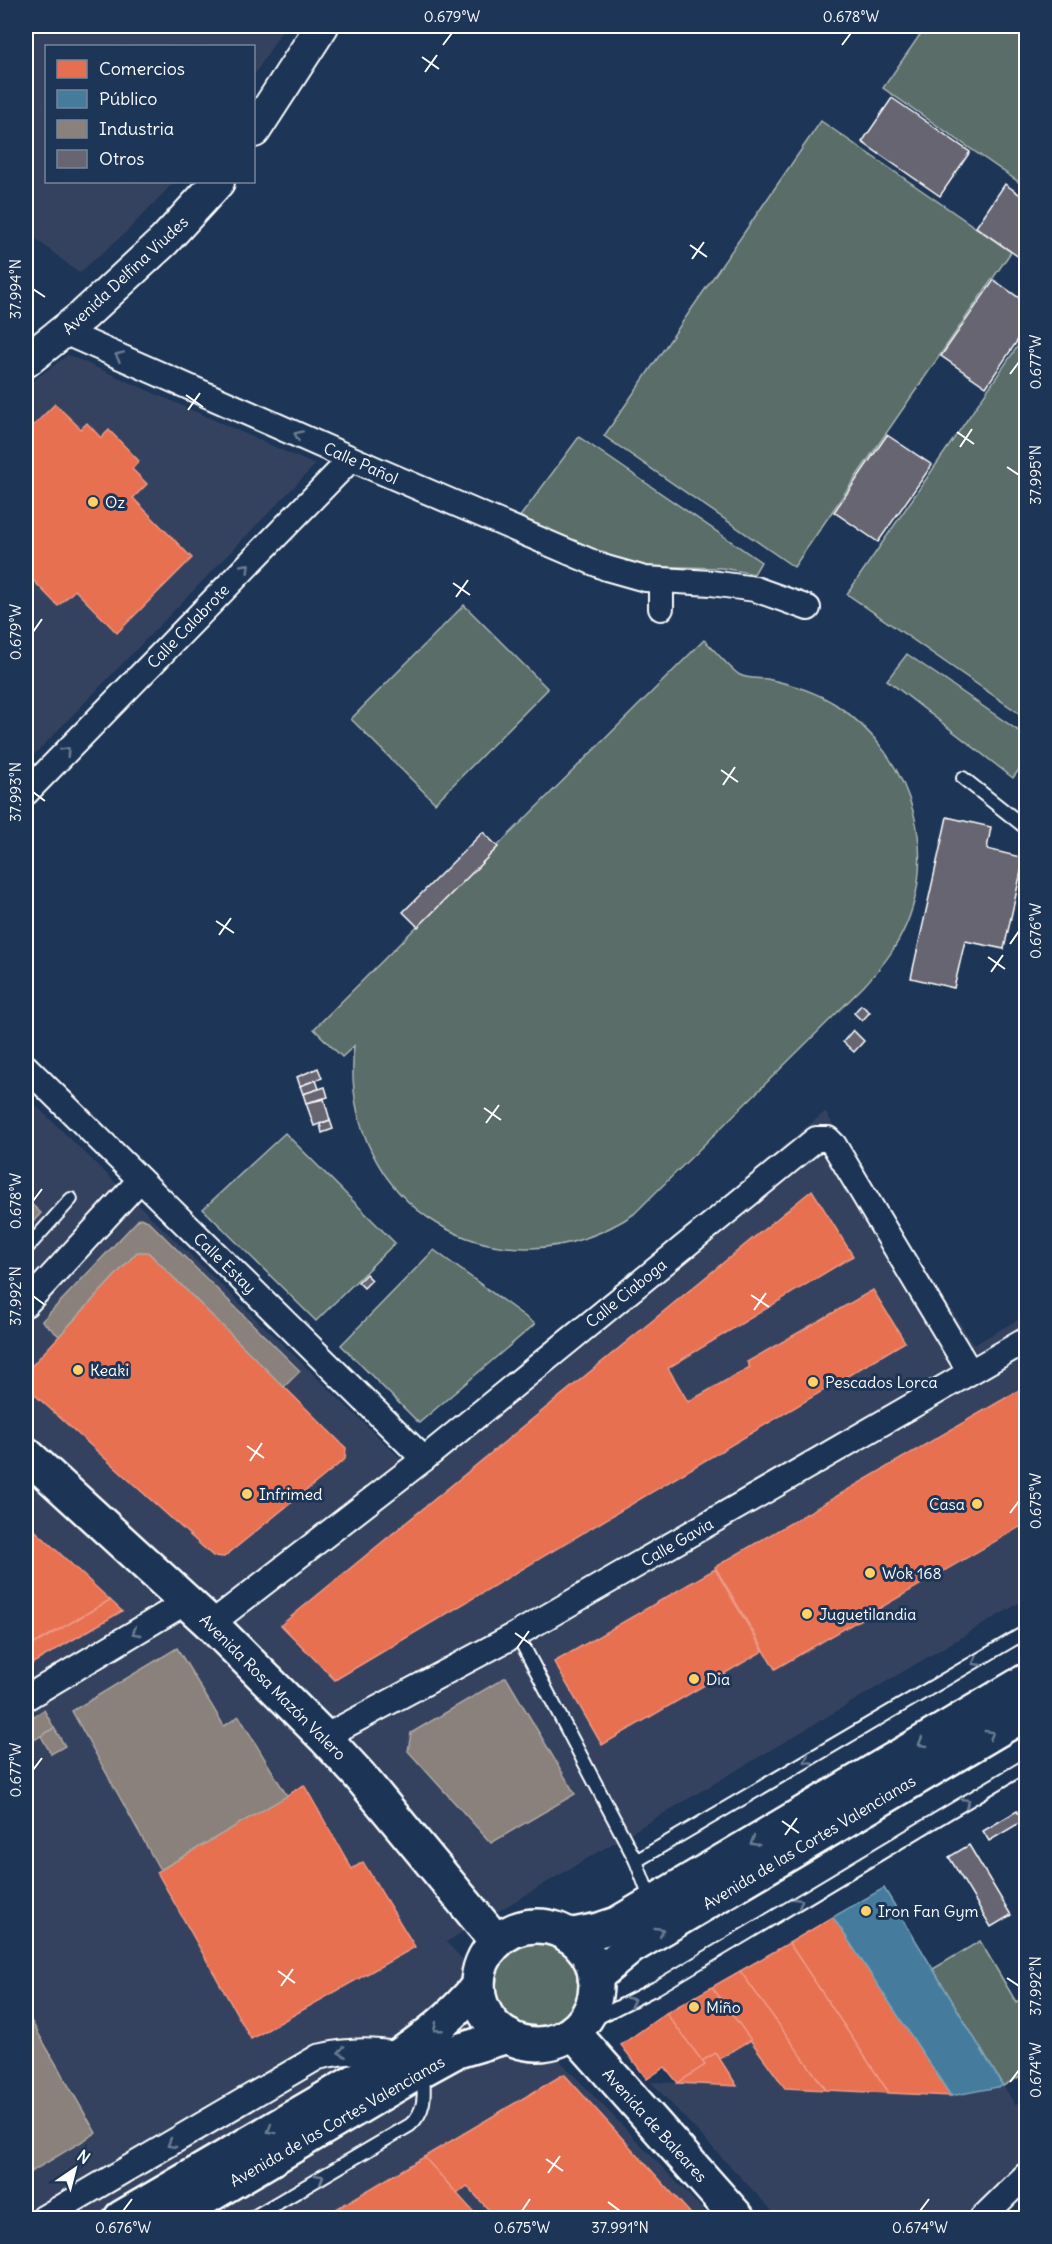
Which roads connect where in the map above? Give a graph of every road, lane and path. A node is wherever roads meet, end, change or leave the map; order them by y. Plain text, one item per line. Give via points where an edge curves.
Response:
1 (322, 26) edge
2 (255, 129) edge
3 (217, 183) edge
4 (64, 332) junction
5 (26, 362) edge
6 (351, 459) junction
7 (661, 581) junction
8 (661, 608) dead end
9 (808, 608) dead end
10 (963, 778) dead end
11 (26, 793) edge
12 (1026, 828) edge
13 (26, 1067) edge
14 (140, 1180) junction
15 (71, 1199) dead end
16 (26, 1249) edge
17 (26, 1304) edge
18 (1026, 1340) edge
19 (970, 1372) junction
20 (26, 1454) edge
21 (424, 1459) junction
22 (186, 1602) junction
23 (211, 1624) junction
24 (1026, 1632) edge
25 (517, 1634) junction
26 (1026, 1681) edge
27 (26, 1698) edge
28 (1026, 1713) edge
29 (324, 1737) junction
30 (1026, 1766) edge
31 (636, 1862) junction
32 (652, 1903) junction
33 (569, 1936) junction
34 (497, 1942) junction
35 (595, 1977) junction
36 (478, 1986) junction
37 (576, 2029) junction
38 (508, 2036) junction
39 (411, 2062) junction
40 (1026, 2175) edge
41 (43, 2218) edge
42 (121, 2218) edge
43 (171, 2218) edge
44 (252, 2218) edge
45 (738, 2218) edge
46 (982, 2218) edge

1 - 2 street
3 - 4 street, Avenida Delfina Viudes via 165,241
4 - 5 street, Avenida Delfina Viudes
6 -> 4 street, Calle Pañol
6 - 7 street, Calle Pañol via 606,568
11 -> 6 street, Calle Calabrote
7 - 8 street
7 - 9 street, Calle Pañol via 744,587
10 - 12 lane
13 - 14 street, Calle Estay
14 - 17 street
14 - 21 street, Calle Estay
15 - 16 lane
18 - 19 street, Calle Gavia
19 - 21 street, Calle Ciaboga via 834,1145 820,1138
19 - 25 street, Calle Gavia
20 - 22 main road, Avenida Rosa Mazón Valero
21 - 23 street, Calle Ciaboga
22 - 23 main road, Avenida Rosa Mazón Valero
22 -> 27 street
23 - 29 main road, Avenida Rosa Mazón Valero
24 -> 31 lane
25 - 29 street, Calle Gavia
25 - 31 lane
26 -> 32 main road, Avenida de las Cortes Valencianas
35 -> 28 main road, Avenida de las Cortes Valencianas via 631,1947
29 - 34 main road, Avenida Rosa Mazón Valero
37 -> 30 lane via 656,1988
31 - 32 lane
32 - 33 main road, Avenida de las Cortes Valencianas via 617,1924
33 - 34 main road via 539,1926 510,1933
33 - 35 main road via 586,1954
34 - 36 main road via 486,1954
35 - 37 main road via 595,1995 589,2012
36 - 38 main road via 483,2009
36 -> 39 main road, Avenida de las Cortes Valencianas
37 - 38 main road via 554,2042 542,2044
37 - 45 main road, Avenida de Baleares
38 - 39 main road, Avenida de las Cortes Valencianas
39 -> 41 street, Avenida de las Cortes Valencianas via 369,2050 318,2057
39 -> 42 main road, Avenida de las Cortes Valencianas
39 - 43 main road, Avenida de las Cortes Valencianas
44 -> 39 lane via 410,2125 423,2109 424,2098
40 - 46 street

